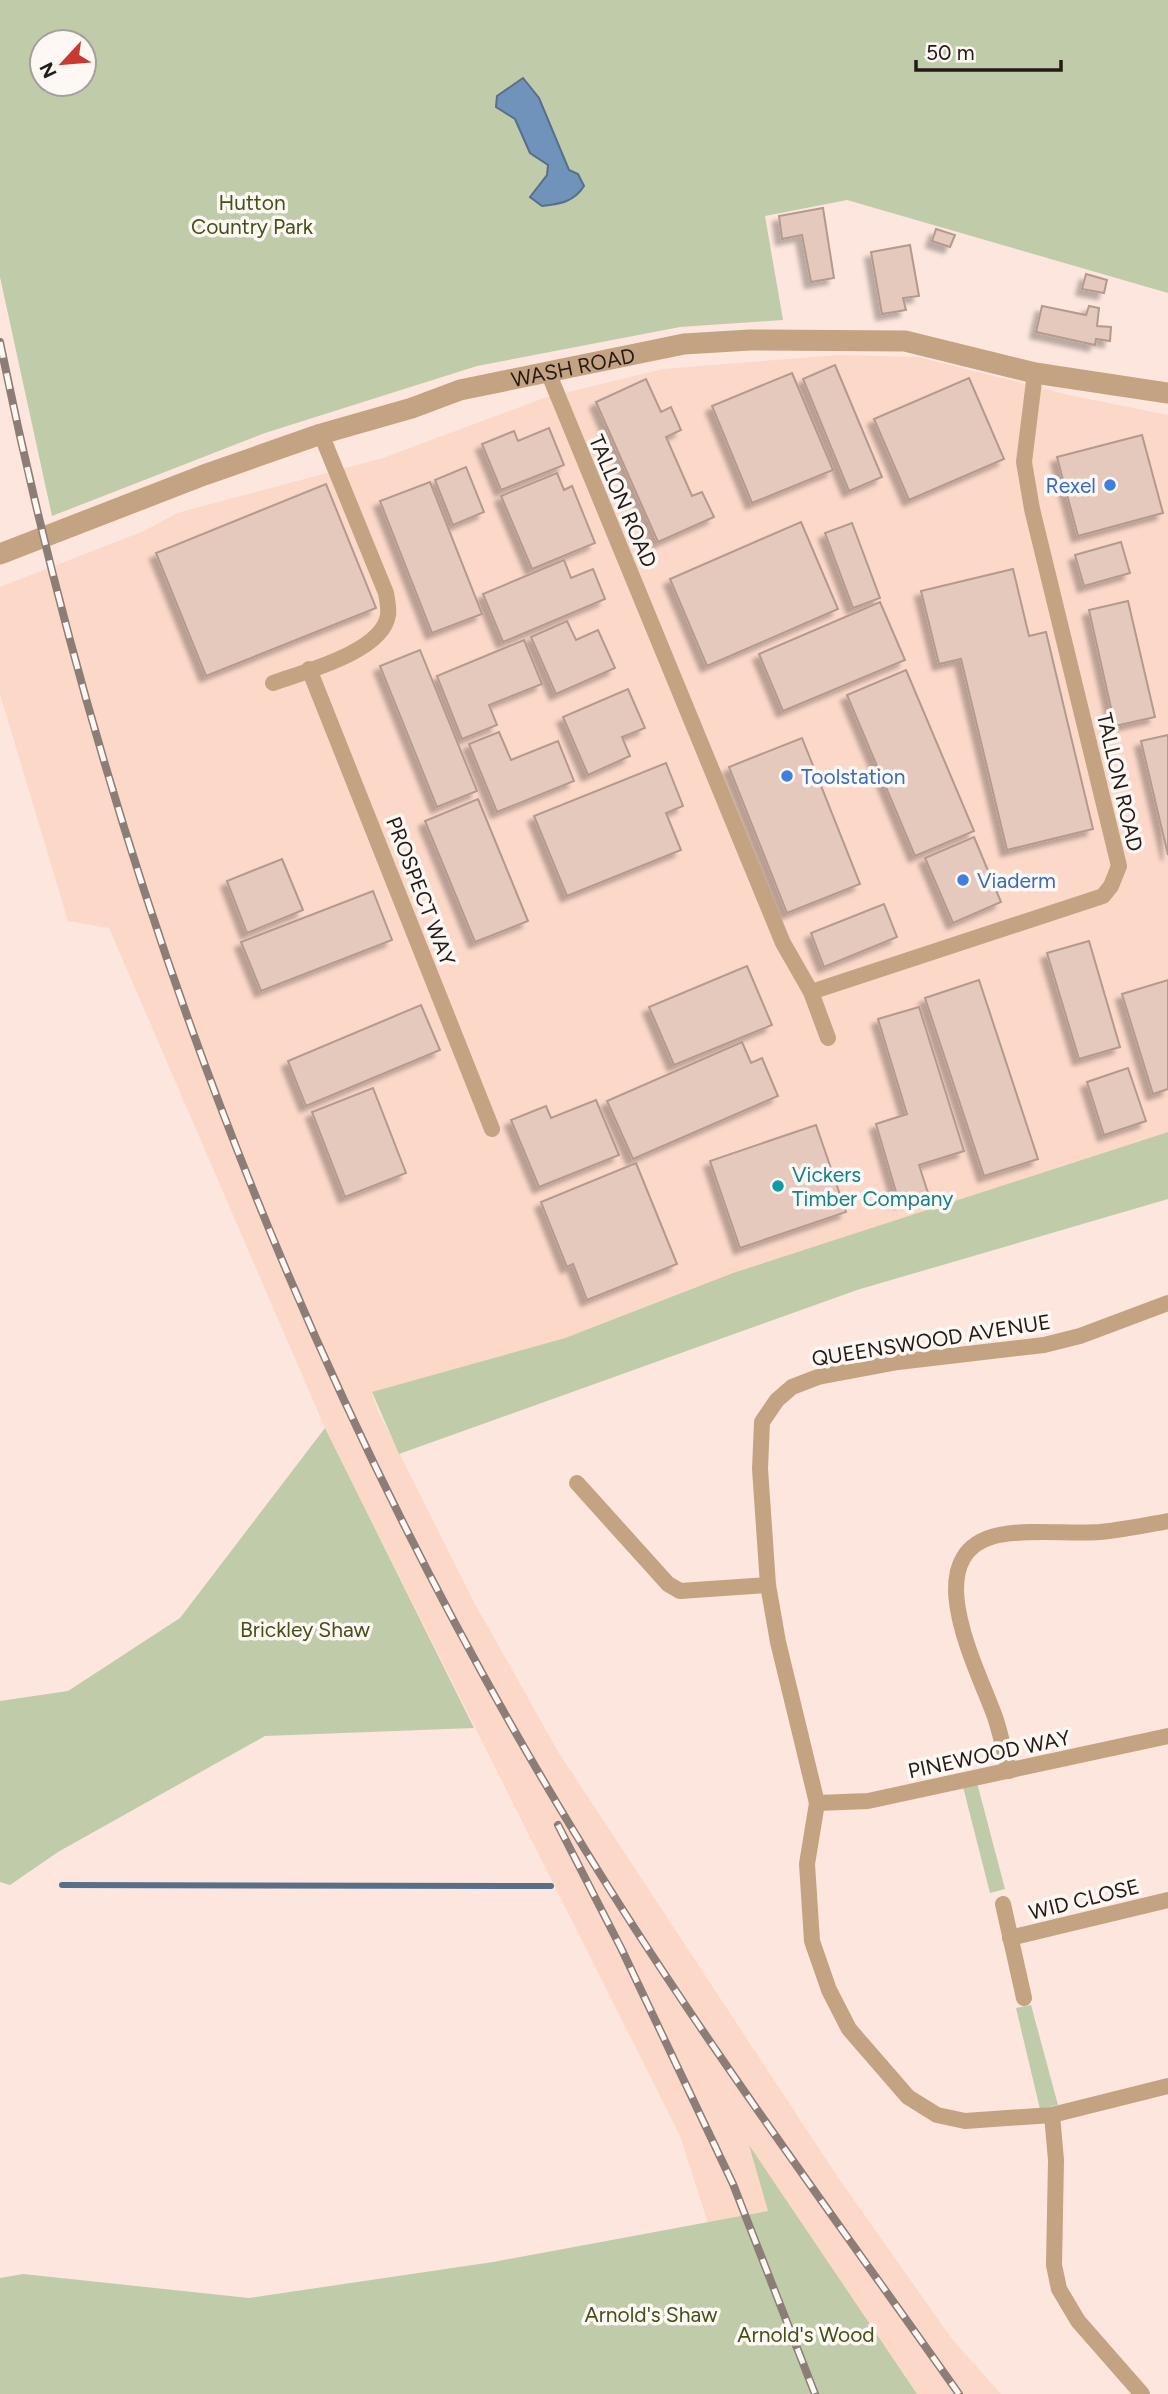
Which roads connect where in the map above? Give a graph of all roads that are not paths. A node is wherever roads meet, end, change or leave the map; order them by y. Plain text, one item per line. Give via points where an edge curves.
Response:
1 (548, 372) junction
2 (1035, 373) junction
3 (1168, 393) edge
4 (321, 433) junction
5 (0, 554) edge
6 (309, 670) junction
7 (273, 683) dead end
8 (811, 992) junction
9 (828, 1038) dead end
10 (492, 1129) dead end
11 (1168, 1303) edge
12 (577, 1483) dead end
13 (1168, 1521) edge
14 (768, 1585) junction
15 (1168, 1736) edge
16 (1009, 1771) junction
17 (817, 1803) junction
18 (1168, 1900) edge
19 (1003, 1904) dead end
20 (1010, 1938) junction
21 (1024, 1998) dead end
22 (1168, 2086) edge
23 (1052, 2115) junction
24 (1142, 2394) edge

1 - 2 street, WASH ROAD via 684,344 750,340 905,341
1 - 4 street, WASH ROAD via 472,387
1 - 8 street, TALLON ROAD via 783,943
2 - 3 street, WASH ROAD
2 - 8 street, TALLON ROAD via 1024,462 1032,509 1119,866 1103,896
4 - 5 street, WASH ROAD
4 - 6 street via 386,593 388,616 380,634 362,649
6 - 7 street
6 - 10 street, PROSPECT WAY
8 - 9 street, TALLON ROAD
11 - 14 street, QUEENSWOOD AVENUE via 1044,1345 898,1363 818,1377 792,1387 762,1422 760,1469
12 - 14 street via 668,1584 680,1591
13 - 16 street via 1101,1531 998,1536 979,1544 960,1564 954,1584 969,1652 996,1720
14 - 17 street, QUEENSWOOD AVENUE
15 - 16 street, PINEWOOD WAY
16 - 17 street, PINEWOOD WAY via 868,1801
17 - 23 street via 807,1864 811,1941 849,2029 908,2097 937,2115 965,2120
18 - 20 street, WID CLOSE
19 - 20 street, WID CLOSE
20 - 21 street, WID CLOSE
22 - 23 street
23 - 24 street via 1054,2265 1059,2289 1078,2321

